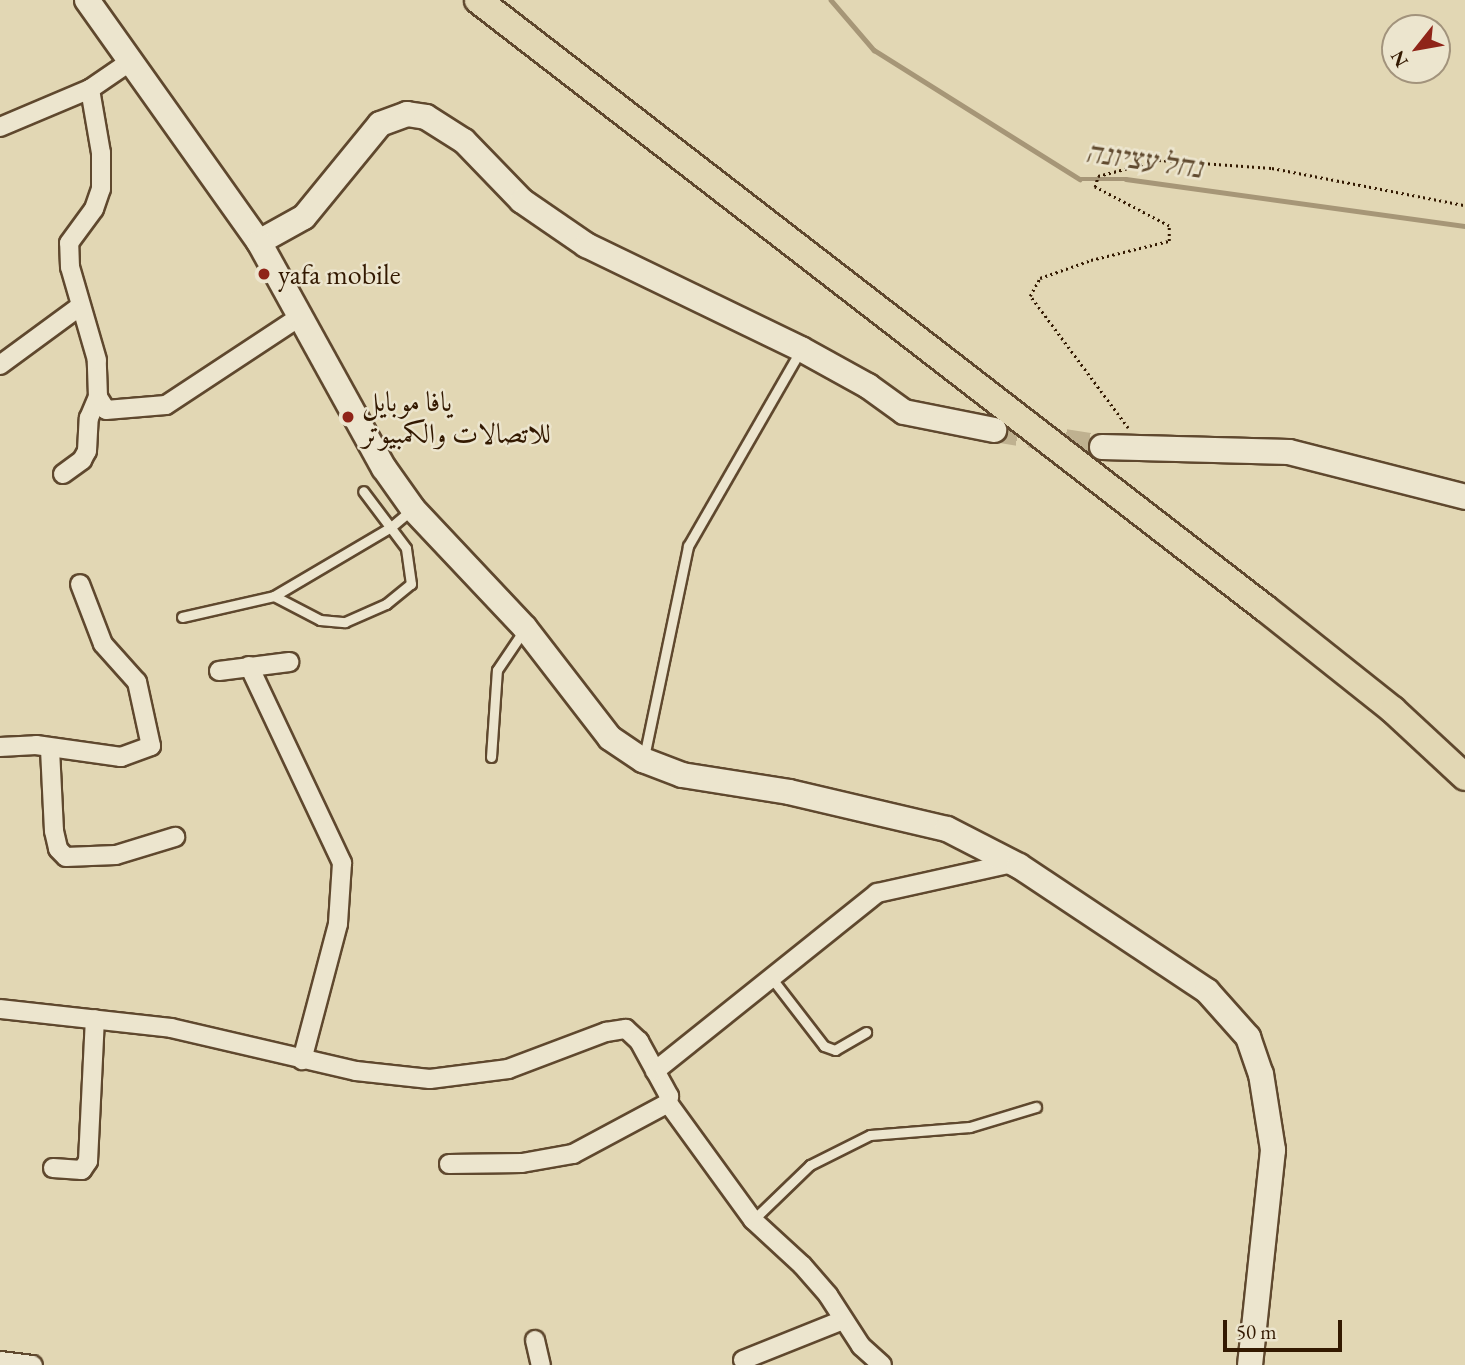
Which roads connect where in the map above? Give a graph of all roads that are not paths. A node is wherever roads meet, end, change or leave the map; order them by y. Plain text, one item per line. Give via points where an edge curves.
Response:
1 (87, 0) edge
2 (478, 0) edge
3 (128, 63) junction
4 (90, 89) junction
5 (0, 127) edge
6 (259, 242) junction
7 (79, 307) junction
8 (298, 318) junction
9 (801, 349) junction
10 (0, 365) edge
11 (98, 397) junction
12 (994, 430) tunnel mouth
13 (1102, 447) tunnel mouth
14 (63, 474) dead end
15 (363, 491) dead end
16 (1465, 497) edge
17 (413, 509) junction
18 (391, 527) junction
19 (80, 584) dead end
20 (274, 596) junction
21 (182, 617) dead end
22 (525, 628) junction
23 (289, 662) dead end
24 (249, 666) junction
25 (219, 671) dead end
26 (0, 747) edge
27 (50, 749) junction
28 (491, 757) dead end
29 (643, 760) junction
30 (1465, 776) edge
31 (175, 837) dead end
32 (1012, 863) junction
33 (773, 980) junction
34 (0, 1009) edge
35 (95, 1019) junction
36 (866, 1032) dead end
37 (302, 1060) junction
38 (655, 1071) junction
39 (668, 1103) junction
40 (1036, 1107) dead end
41 (449, 1164) dead end
42 (53, 1168) dead end
43 (753, 1220) junction
44 (843, 1320) junction
45 (535, 1340) dead end
46 (743, 1360) dead end
47 (0, 1361) edge
48 (33, 1365) edge
49 (541, 1365) edge
50 (882, 1365) edge
51 (1250, 1365) edge

1 - 3 main road
2 - 30 main road via 1266,609 1393,710
3 - 4 street
3 - 6 main road
4 - 5 street
4 - 7 street via 101,153 101,189 94,209 69,243
6 - 8 main road
6 - 9 main road via 304,217 380,124 407,114 464,141 522,201 586,245
7 - 10 street
7 - 11 street via 97,360
8 - 11 street via 166,405 106,410
8 - 17 main road
9 - 12 main road via 869,386 904,412
9 - 29 lane via 688,546
11 - 14 street via 89,418 87,451
13 - 16 main road via 1289,452
15 - 18 lane
17 - 18 lane
17 - 22 main road
18 - 20 lane
18 - 20 lane via 410,557 412,575 411,584 386,604 354,620 330,622
19 - 27 street via 103,644 137,682 151,746 121,757
20 - 21 lane
22 - 28 lane via 497,670
22 - 29 main road via 610,738
23 - 24 street
24 - 25 street
24 - 37 street via 342,863 338,924
26 - 27 street via 24,744
27 - 31 street via 54,831 58,849 66,857 116,855
29 - 32 main road via 682,775 789,792 947,829
32 - 33 street via 877,893
32 - 51 main road via 1207,991 1248,1037 1261,1074 1273,1150
33 - 36 lane via 824,1046 835,1050
33 - 38 street
34 - 35 street
35 - 37 street via 171,1028
35 - 42 street via 88,1161 82,1170
37 - 38 street via 391,1077 459,1077 508,1069 617,1028 634,1034
38 - 39 street via 669,1096
39 - 41 street via 573,1154 522,1163
39 - 43 street
40 - 43 lane via 970,1127 870,1135 810,1165
43 - 44 street via 802,1265
44 - 46 street
44 - 50 street
45 - 49 street
47 - 48 street

